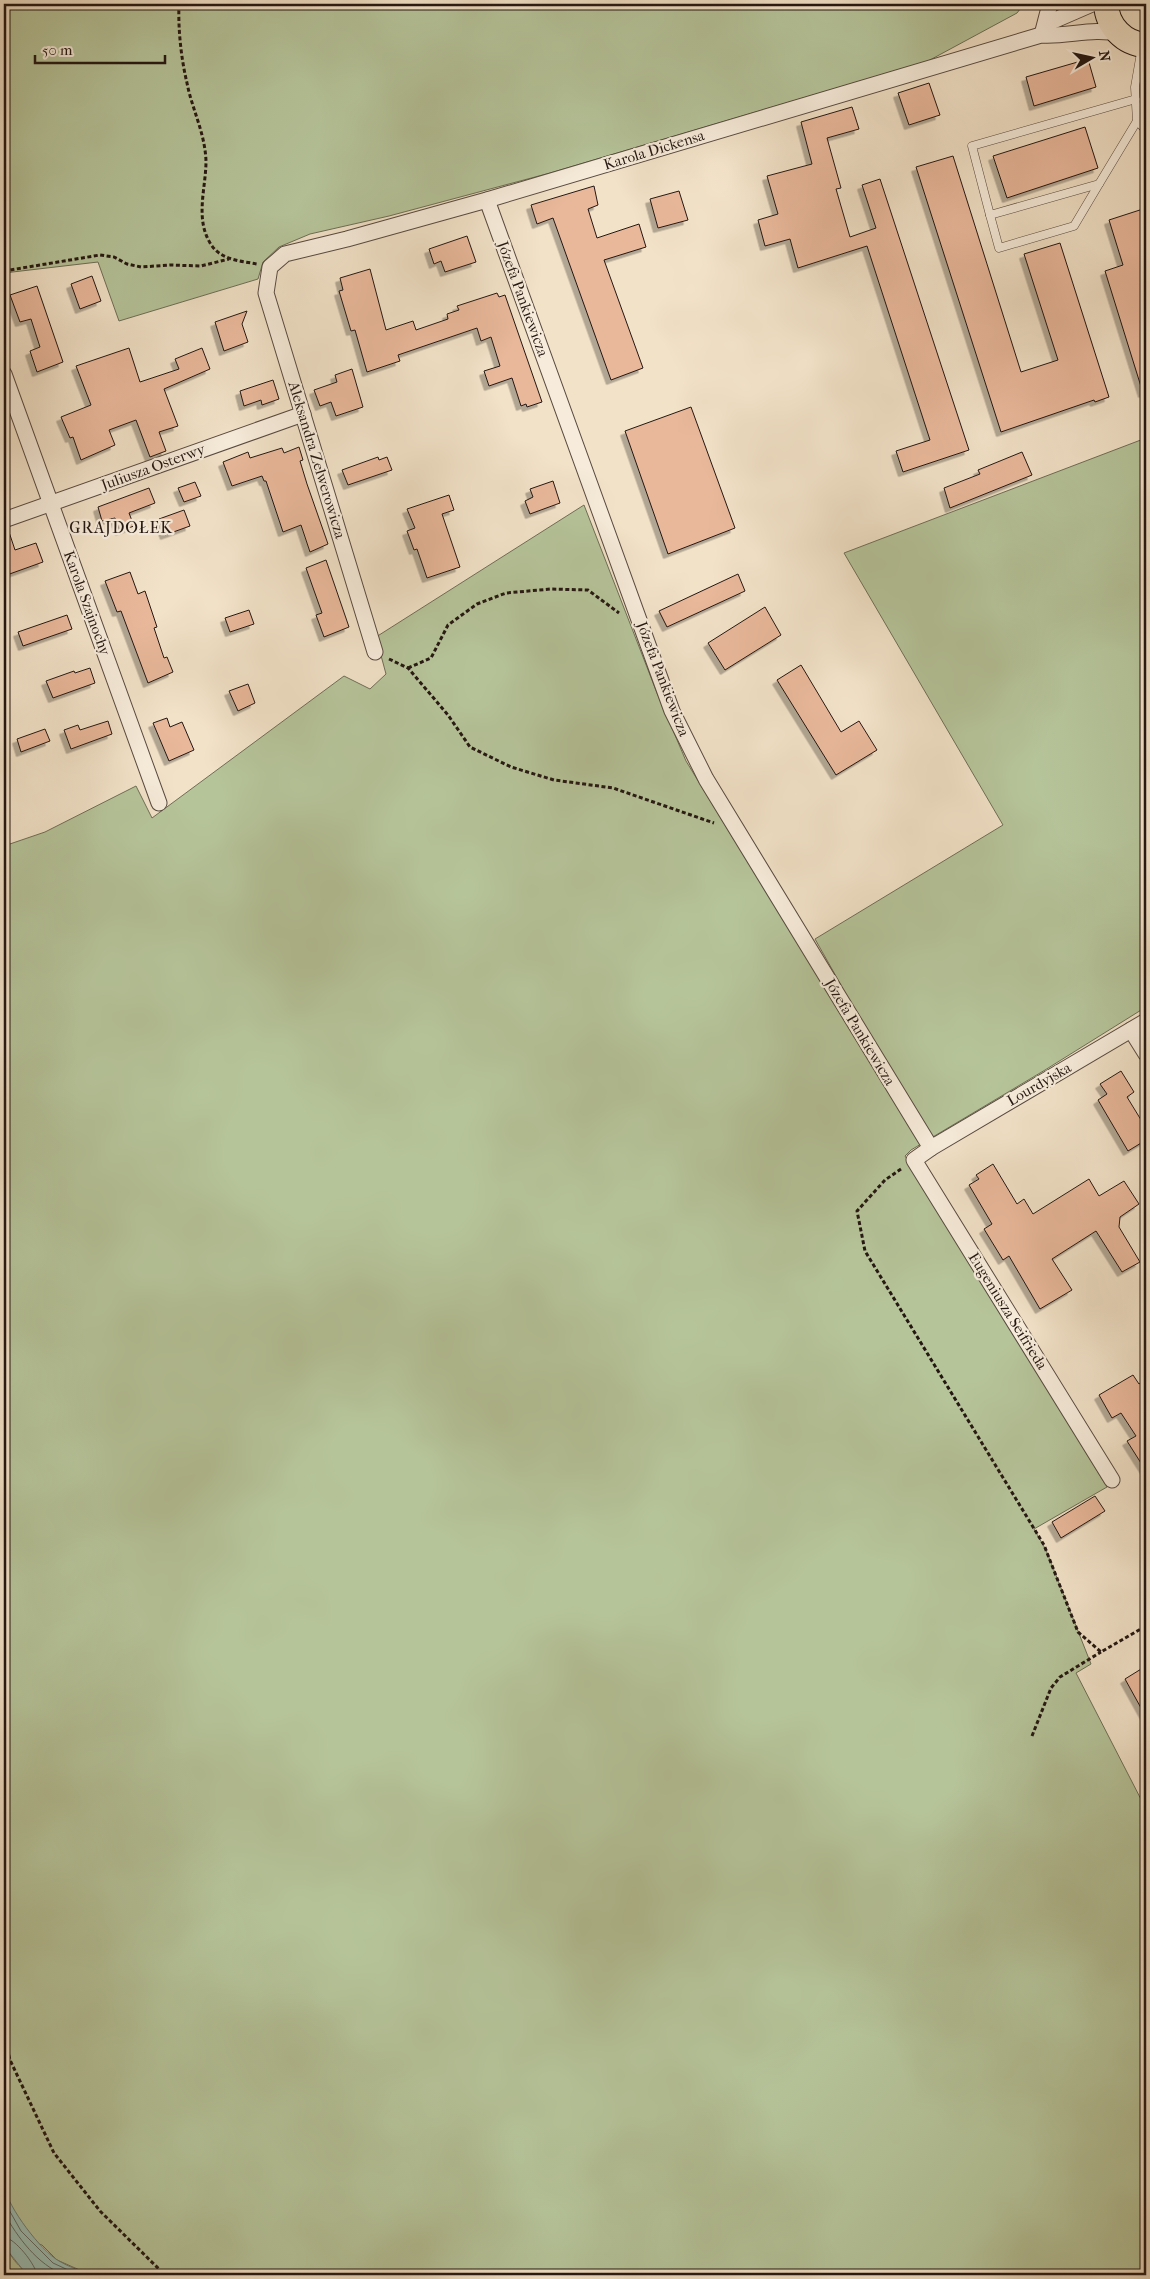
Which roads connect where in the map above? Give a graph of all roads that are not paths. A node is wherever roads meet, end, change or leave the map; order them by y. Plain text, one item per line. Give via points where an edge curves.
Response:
1 (1050, 4) edge
2 (1092, 4) edge
3 (1106, 4) edge
4 (1044, 29) junction
5 (1120, 34) junction
6 (1144, 45) edge
7 (1136, 99) junction
8 (1137, 121) junction
9 (1146, 130) edge
10 (1098, 184) junction
11 (487, 200) junction
12 (990, 215) junction
13 (270, 266) joint
14 (4, 374) edge
15 (302, 414) junction
16 (51, 503) junction
17 (4, 520) edge
18 (375, 652) road end
19 (160, 803) dead end
20 (1146, 1021) edge
21 (1131, 1030) junction
22 (1146, 1054) edge
23 (931, 1148) junction
24 (1112, 1480) dead end

1 - 4 street
2 - 4 street, Karola Dickensa
3 - 5 main road via 1111,24
4 - 5 street, Karola Dickensa via 1057,36 1105,30
4 - 11 street, Karola Dickensa
5 - 6 main road via 1129,41
6 - 7 lane via 1135,87
7 - 8 lane
7 - 12 lane via 972,146
8 - 9 lane
8 - 10 lane
10 - 12 lane
10 - 12 lane via 1074,226 999,248
11 - 13 street, Karola Dickensa via 285,254
11 - 23 street, Józefa Pankiewicza via 672,711 706,779
13 - 15 street, Aleksandra Zelwerowicza via 266,293
14 - 16 street, Karola Szajnochy
15 - 16 street, Juliusza Osterwy
15 - 18 street, Aleksandra Zelwerowicza
16 - 17 street, Juliusza Osterwy
16 - 19 street, Karola Szajnochy
20 - 21 street, Lourdyjska
21 - 22 street
21 - 23 street, Lourdyjska
23 - 24 street, Eugeniusza Seifrieda via 914,1160

